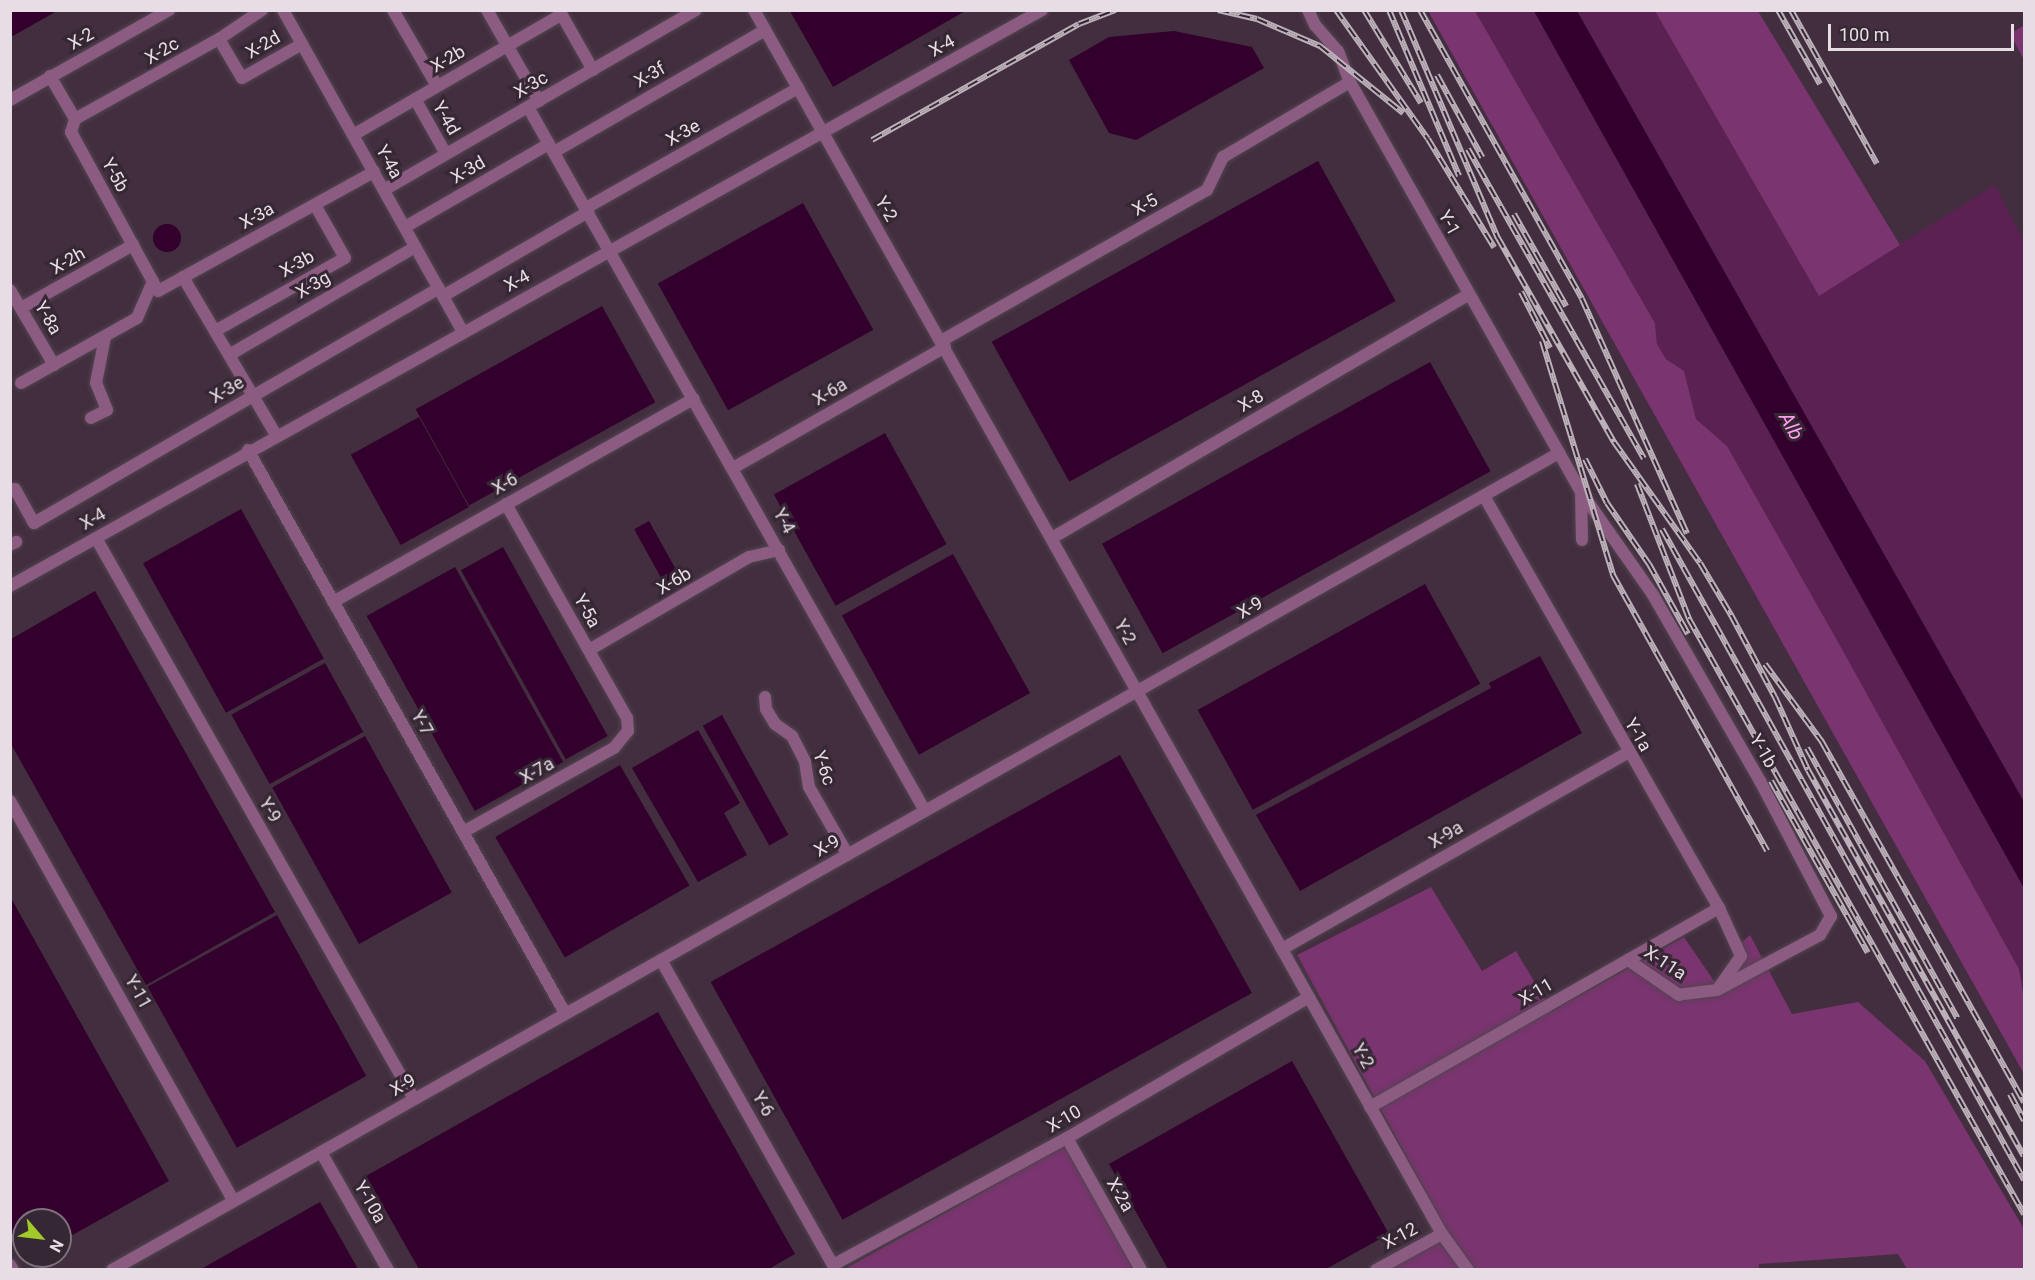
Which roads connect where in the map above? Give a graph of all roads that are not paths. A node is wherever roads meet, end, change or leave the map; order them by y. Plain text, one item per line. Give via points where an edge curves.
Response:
1 (169, 10) edge
2 (262, 10) edge
3 (283, 10) edge
4 (393, 10) edge
5 (487, 10) edge
6 (696, 10) edge
7 (754, 10) edge
8 (1042, 10) edge
9 (1308, 10) edge
10 (560, 13) edge
11 (765, 30) junction
12 (219, 39) junction
13 (302, 44) junction
14 (507, 46) junction
15 (593, 70) junction
16 (50, 76) junction
17 (1350, 82) junction
18 (437, 86) junction
19 (798, 88) junction
20 (414, 99) junction
21 (10, 100) edge
22 (533, 104) junction
23 (75, 119) junction
24 (822, 133) junction
25 (353, 135) junction
26 (551, 148) junction
27 (446, 154) junction
28 (374, 172) junction
29 (384, 190) junction
30 (315, 205) junction
31 (587, 210) junction
32 (405, 227) junction
33 (133, 245) junction
34 (416, 247) junction
35 (610, 250) junction
36 (183, 277) junction
37 (156, 286) junction
38 (10, 290) edge
39 (441, 292) junction
40 (1468, 295) junction
41 (22, 310) junction
42 (10, 318) edge
43 (215, 331) junction
44 (463, 332) junction
45 (105, 337) junction
46 (943, 344) junction
47 (229, 355) junction
48 (54, 365) junction
49 (21, 383) dead end
50 (253, 396) junction
51 (694, 399) junction
52 (91, 418) dead end
53 (276, 435) junction
54 (248, 450) junction
55 (1559, 453) junction
56 (733, 468) junction
57 (10, 491) edge
58 (1581, 492) junction
59 (1484, 496) junction
60 (506, 504) junction
61 (96, 538) junction
62 (1052, 538) junction
63 (1582, 540) dead end
64 (779, 550) junction
65 (10, 586) edge
66 (333, 602) junction
67 (589, 650) junction
68 (1138, 692) junction
69 (765, 697) dead end
70 (625, 738) joint
71 (1627, 753) junction
72 (10, 801) edge
73 (925, 811) junction
74 (463, 832) junction
75 (848, 855) junction
76 (1719, 908) junction
77 (1282, 948) junction
78 (661, 960) junction
79 (1628, 960) junction
80 (1717, 990) junction
81 (1309, 997) junction
82 (565, 1013) junction
83 (414, 1099) junction
84 (1370, 1107) junction
85 (1067, 1138) junction
86 (321, 1152) junction
87 (234, 1200) junction
88 (1442, 1234) junction
89 (10, 1265) edge
90 (833, 1265) joint
91 (13, 1269) edge
92 (112, 1269) edge
93 (388, 1269) edge
94 (1141, 1269) edge
95 (1376, 1269) edge
96 (1468, 1269) edge

1 - 16 street, X-2
2 - 12 street, X-2c
3 - 13 street, Y-4a
4 - 18 street
5 - 14 street
6 - 15 street, X-3c
7 - 11 street, Y-2
8 - 24 street, X-4
9 - 17 street, Y-1 via 1315,25 1338,51
10 - 14 street, X-2b
10 - 15 street
11 - 19 street, Y-2
11 - 26 street, X-3f
12 - 13 street, X-2d via 242,78
12 - 23 street, X-2c
13 - 25 street, Y-4a
14 - 18 street, X-2b
14 - 22 street
15 - 22 street, X-3c
16 - 21 street, X-2
16 - 23 street, Y-5b
17 - 40 street, Y-1
17 - 46 street, X-5 via 1223,157 1208,190
18 - 20 street, X-2b
19 - 24 street, Y-2
19 - 31 street, X-3e
20 - 25 street, X-2b
20 - 27 street, Y-4d
22 - 26 street
22 - 27 street, X-3c
23 - 33 street, Y-5b via 71,132
24 - 35 street, X-4
24 - 46 street, Y-2
25 - 28 street, Y-4a
26 - 31 street
26 - 32 street, X-3d
27 - 29 street, X-3c
28 - 29 street, Y-4a
28 - 30 street, X-3a
29 - 32 street, Y-4a
30 - 36 street, X-3a
30 - 43 street, X-3b via 345,258
31 - 35 street
31 - 39 street, X-3e
32 - 34 street, Y-4a
33 - 37 street, Y-5b
33 - 41 street, X-2h
34 - 39 street, Y-4a
34 - 47 street, X-3g
35 - 44 street, X-4
35 - 51 street, Y-4
36 - 37 street, X-3a
36 - 43 street
37 - 45 street via 137,318
38 - 41 street, Y-8a
39 - 44 street, Y-4a
39 - 50 street, X-3e
40 - 55 street, Y-1
40 - 62 street, X-8
41 - 42 street, X-2h
41 - 48 street, Y-8a
43 - 47 street
44 - 53 street, X-4
45 - 48 street
45 - 52 street via 96,383 107,410
46 - 56 street, X-6a
46 - 62 street, Y-2
47 - 50 street
48 - 49 street
50 - 53 street
50 - 57 street, X-3e via 34,523 15,489
51 - 56 street, Y-4
51 - 60 street, X-6
53 - 54 street, X-4
54 - 61 street, X-4
54 - 66 street, Y-7
55 - 58 street, Y-1b
55 - 59 street, X-9
56 - 64 street, Y-4
58 - 63 street, Y-1b
58 - 80 street, Y-1b via 1620,541 1653,595 1831,916 1820,935
59 - 68 street, X-9
59 - 71 street, Y-1a
60 - 66 street, X-6
60 - 67 street, Y-5a
61 - 65 street, X-4
61 - 83 street, Y-9
62 - 68 street, Y-2
64 - 67 street, X-6b via 749,557
64 - 73 street, Y-4
66 - 74 street, Y-7
67 - 70 street, Y-5a via 627,718
68 - 73 street, X-9
68 - 77 street, Y-2
69 - 75 street, Y-6c via 766,709 775,724 792,736 806,762 809,787
70 - 74 street, X-7a via 614,748
71 - 76 street, Y-1a
71 - 77 street, X-9a
72 - 87 street, Y-11
73 - 75 street, X-9
74 - 82 street, Y-7
75 - 78 street, X-9
76 - 79 street, X-11
76 - 80 street, Y-1a via 1741,956
77 - 81 street, Y-2
78 - 82 street, X-9
78 - 90 street, Y-6
79 - 80 street, X-11a via 1679,995
79 - 84 street, X-11
81 - 84 street, Y-2
81 - 85 street, X-10
82 - 83 street, X-9
83 - 86 street, X-9
84 - 88 street, Y-2
85 - 90 street, X-10
85 - 94 street, X-2a
86 - 87 street, X-9
86 - 93 street, Y-10a
87 - 92 street, X-9
88 - 95 street, X-12
88 - 96 street, Y-2
89 - 91 street

